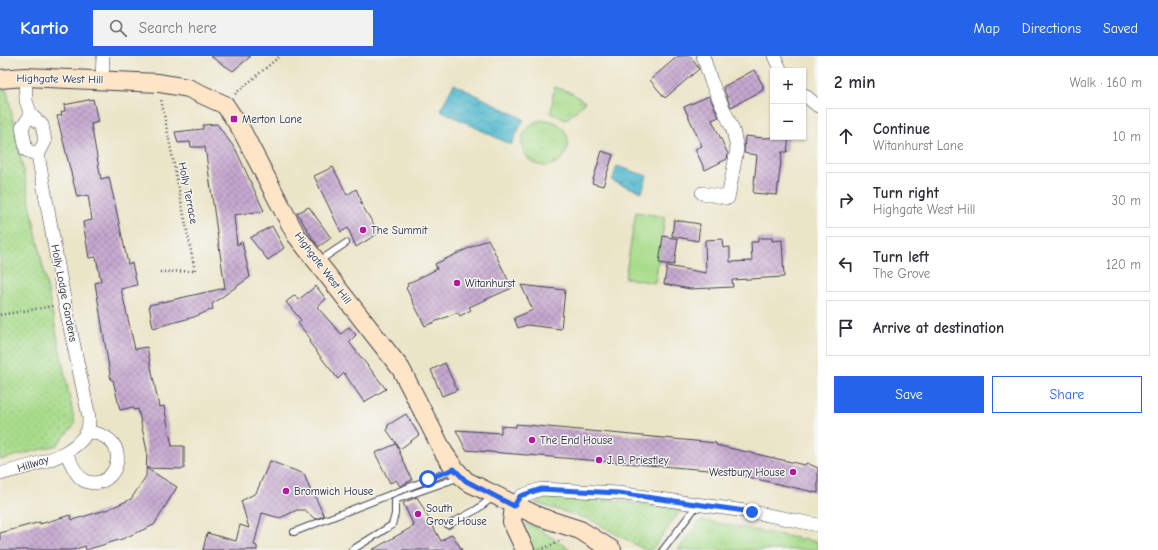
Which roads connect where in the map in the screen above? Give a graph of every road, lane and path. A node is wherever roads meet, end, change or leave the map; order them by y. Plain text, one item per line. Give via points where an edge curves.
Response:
1 (103, 56) edge
2 (280, 56) edge
3 (774, 56) edge
4 (706, 57) edge
5 (780, 68) edge
6 (25, 77) junction
7 (0, 79) edge
8 (102, 80) junction
9 (160, 83) junction
10 (806, 96) edge
11 (225, 105) junction
12 (818, 106) edge
13 (31, 115) junction
14 (38, 156) junction
15 (702, 193) dead end
16 (346, 243) dead end
17 (317, 263) junction
18 (160, 272) dead end
19 (65, 304) junction
20 (0, 316) edge
21 (87, 431) junction
22 (66, 453) junction
23 (458, 473) junction
24 (0, 474) edge
25 (494, 496) junction
26 (698, 504) junction
27 (514, 506) junction
28 (818, 525) edge
29 (448, 526) dead end
30 (294, 532) dead end
31 (352, 550) edge
32 (525, 550) edge
33 (611, 550) edge
34 (663, 550) edge

1 - 8 street
2 - 11 path via 232,96
3 - 5 street
4 - 15 street via 711,81 733,130 737,149 728,198
6 - 7 street, Highgate West Hill
6 - 8 street, Highgate West Hill
6 - 13 street, Holly Lodge Gardens via 26,101
8 - 9 street, Highgate West Hill
9 - 11 street, Highgate West Hill via 188,88
9 - 18 path, Holly Terrace via 162,108 195,271
10 - 12 street
11 - 17 street, Highgate West Hill via 241,129 296,235
13 - 14 street, Holly Lodge Gardens via 42,125 45,141
13 - 14 street via 22,127 26,150
14 - 19 street, Holly Lodge Gardens
16 - 17 lane
17 - 23 street, Highgate West Hill via 401,369 444,452
19 - 20 path
19 - 21 street, Holly Lodge Gardens via 89,417
21 - 22 street via 78,444
21 - 22 street via 109,439 116,450 117,466 109,477 96,482 86,481 78,476
22 - 24 street, Hillway
23 - 25 street, Highgate West Hill via 466,481
23 - 30 lane
23 - 31 lane via 396,500 392,525
25 - 27 street, Highgate West Hill
25 - 29 lane
26 - 27 street via 618,493 541,489 520,496
26 - 28 street
26 - 34 lane
27 - 32 street via 512,522
27 - 33 street, Highgate West Hill via 580,530

